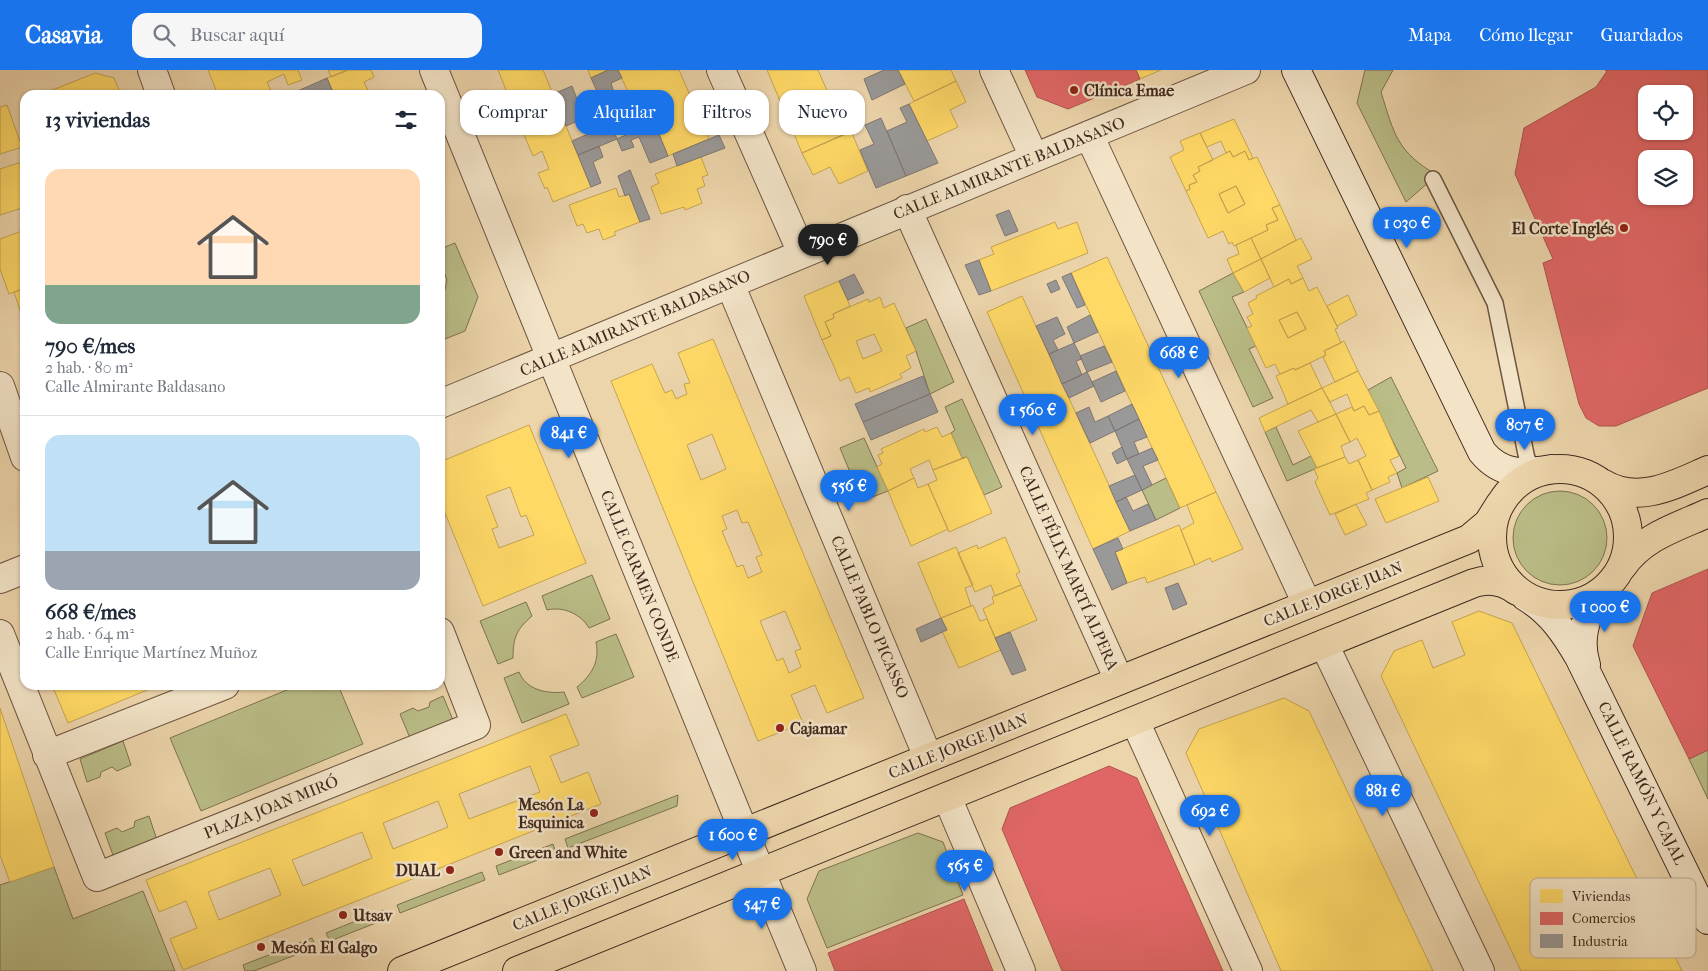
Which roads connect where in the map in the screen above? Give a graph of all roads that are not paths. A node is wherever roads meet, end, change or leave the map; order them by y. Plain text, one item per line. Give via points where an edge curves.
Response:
1 (152, 70) edge
2 (434, 70) edge
3 (721, 70) edge
4 (994, 70) edge
5 (1246, 70) edge
6 (1296, 70) edge
7 (159, 90) edge
8 (442, 90) edge
9 (445, 97) edge
10 (1089, 135) junction
11 (1034, 158) junction
12 (1434, 179) dead end
13 (907, 210) junction
14 (802, 254) junction
15 (730, 284) junction
16 (551, 358) junction
17 (0, 386) edge
18 (445, 402) edge
19 (20, 443) edge
20 (1547, 470) junction
21 (1708, 470) edge
22 (1602, 483) junction
23 (1500, 504) junction
24 (1708, 513) edge
25 (20, 571) edge
26 (0, 579) edge
27 (1614, 579) junction
28 (1522, 594) junction
29 (1307, 604) junction
30 (0, 634) edge
31 (1324, 644) junction
32 (445, 645) edge
33 (1589, 674) junction
34 (1119, 680) junction
35 (20, 685) edge
36 (22, 690) edge
37 (212, 690) edge
38 (1135, 721) junction
39 (47, 755) junction
40 (928, 757) junction
41 (947, 797) junction
42 (744, 832) junction
43 (761, 872) junction
44 (1688, 878) edge
45 (1696, 895) edge
46 (1708, 920) edge
47 (402, 971) edge
48 (518, 971) edge
49 (802, 971) edge
50 (1021, 971) edge
51 (1248, 971) edge
52 (1480, 971) edge

1 - 7 street
2 - 8 street, CALLE CARMEN CONDE
3 - 14 street
4 - 11 street
5 - 10 street, CALLE ALMIRANTE BALDASANO
6 - 20 street via 1482,452 1502,469 1521,473
9 - 16 street, CALLE CARMEN CONDE
10 - 11 street, CALLE ALMIRANTE BALDASANO
10 - 29 street
11 - 13 street, CALLE ALMIRANTE BALDASANO
12 - 20 lane via 1495,303 1527,459 1533,467
13 - 14 street, CALLE ALMIRANTE BALDASANO
13 - 34 street, CALLE FÉLIX MARTÍ ALPERA
14 - 15 street, CALLE ALMIRANTE BALDASANO
15 - 16 street, CALLE ALMIRANTE BALDASANO
15 - 40 street, CALLE PABLO PICASSO
16 - 18 street, CALLE ALMIRANTE BALDASANO
16 - 42 street, CALLE CARMEN CONDE
17 - 19 street
20 - 22 main road via 1578,471
20 - 23 main road via 1519,483
21 - 22 main road via 1655,492 1626,492
22 - 27 main road via 1622,508 1629,529 1628,551
23 - 28 main road via 1494,518 1492,545 1495,558 1507,581
23 - 29 main road, CALLE JORGE JUAN via 1488,523 1469,539
24 - 27 main road via 1653,537 1633,553
25 - 26 street
27 - 28 main road via 1586,601 1574,604 1550,605
27 - 33 street, CALLE RAMÓN Y CAJAL via 1594,604 1584,629 1583,649
28 - 31 main road via 1507,584 1480,581
28 - 33 street, CALLE RAMÓN Y CAJAL via 1562,629
29 - 34 main road, CALLE JORGE JUAN
30 - 35 street, PLAZA JOAN MIRÓ
31 - 38 main road
31 - 52 street
32 - 39 street, PLAZA JOAN MIRÓ via 476,725 97,877
33 - 44 street, CALLE RAMÓN Y CAJAL
34 - 40 main road, CALLE JORGE JUAN
36 - 39 street, PLAZA JOAN MIRÓ
37 - 39 street
38 - 41 main road
38 - 51 street
40 - 42 main road, CALLE JORGE JUAN
41 - 43 main road
41 - 50 street
42 - 43 street, CALLE CARMEN CONDE
42 - 47 main road, CALLE JORGE JUAN
43 - 48 main road
43 - 49 street, CALLE CARMEN CONDE
45 - 46 street, CALLE RAMÓN Y CAJAL

